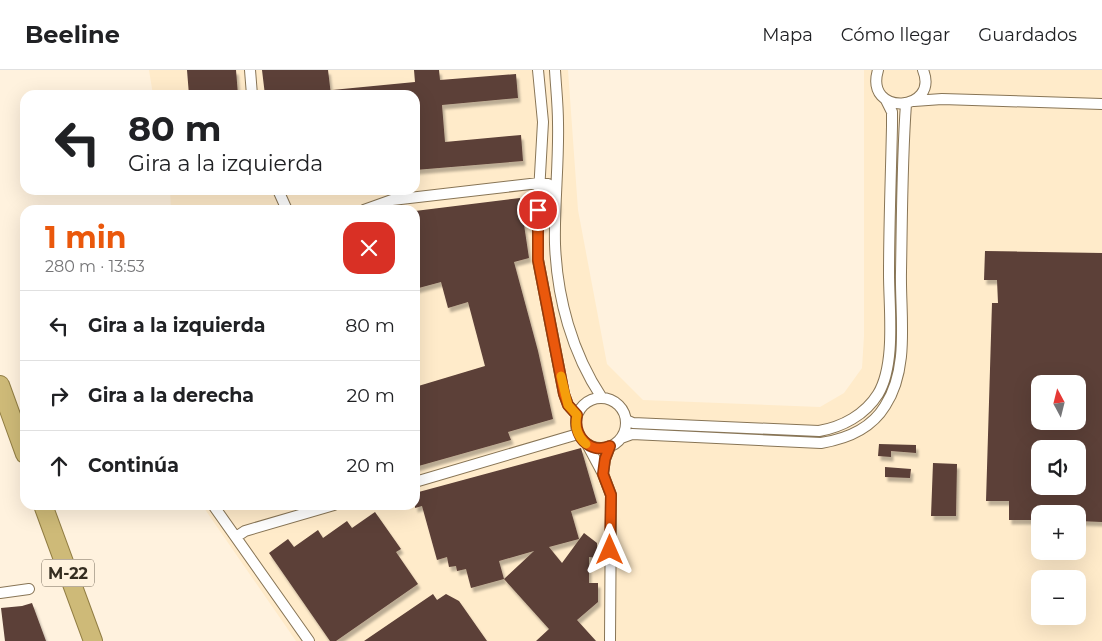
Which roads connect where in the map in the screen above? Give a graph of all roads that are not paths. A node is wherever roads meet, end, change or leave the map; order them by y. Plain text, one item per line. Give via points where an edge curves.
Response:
1 (250, 70) edge
2 (538, 70) edge
3 (555, 70) edge
4 (878, 70) edge
5 (923, 70) edge
6 (252, 90) edge
7 (886, 100) junction
8 (910, 102) junction
9 (1102, 104) edge
10 (539, 183) junction
11 (378, 205) edge
12 (556, 222) junction
13 (0, 385) edge
14 (602, 398) junction
15 (577, 415) junction
16 (626, 420) junction
17 (578, 434) junction
18 (621, 438) junction
19 (20, 440) edge
20 (586, 444) junction
21 (610, 446) junction
22 (603, 474) junction
23 (420, 481) edge
24 (45, 510) edge
25 (217, 510) edge
26 (317, 510) edge
27 (236, 537) junction
28 (29, 589) dead end
29 (0, 594) edge
30 (93, 641) edge
31 (309, 641) edge
32 (610, 641) edge

1 - 6 street
2 - 10 street via 543,122
3 - 12 street via 558,123
4 - 7 street via 876,83
5 - 8 street via 923,89
7 - 8 street
7 - 16 street via 892,112 889,348 888,364 878,394 846,423 819,431 633,423
8 - 9 street via 942,99
8 - 18 street via 904,126 902,358 885,406 868,426 851,435 821,443 632,434
10 - 11 street via 392,200
10 - 12 street via 548,184
10 - 15 street via 538,260 564,394
12 - 14 street via 556,258 571,336
13 - 19 highway
14 - 15 street via 584,404
14 - 16 street via 615,403
15 - 17 street
16 - 18 street
17 - 20 street
17 - 23 street
18 - 21 street
20 - 21 street via 596,448
20 - 22 street
21 - 22 street
22 - 32 street via 611,495
24 - 30 highway, M-22
25 - 27 street
26 - 27 street via 245,531
27 - 31 street
28 - 29 street

